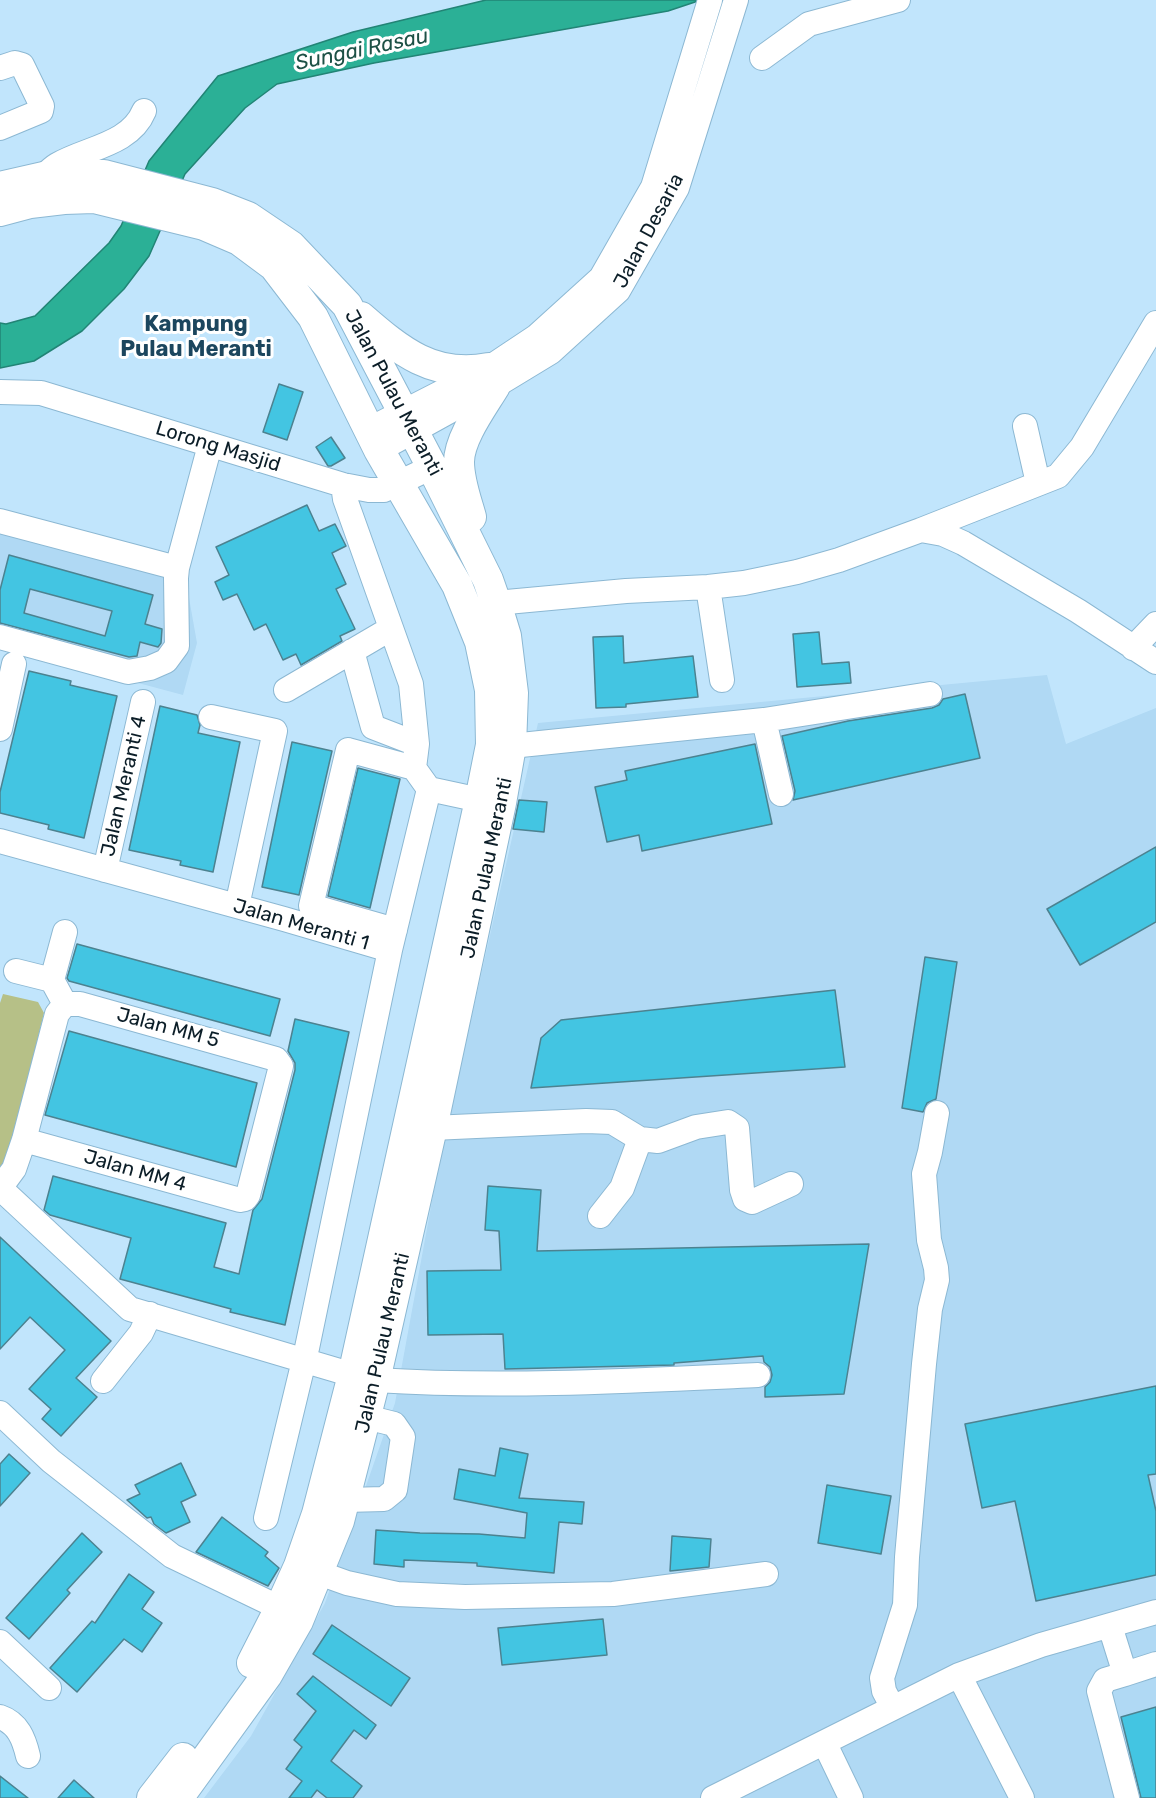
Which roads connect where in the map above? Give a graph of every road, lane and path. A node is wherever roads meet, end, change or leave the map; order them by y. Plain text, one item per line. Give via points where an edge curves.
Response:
1 (710, 0) edge
2 (898, 0) edge
3 (733, 11) edge
4 (762, 58) dead end
5 (0, 68) edge
6 (144, 111) dead end
7 (0, 128) edge
8 (43, 177) junction
9 (99, 187) junction
10 (0, 188) edge
11 (0, 211) edge
12 (208, 214) junction
13 (347, 305) junction
14 (1156, 323) edge
15 (492, 377) junction
16 (0, 392) edge
17 (408, 422) junction
18 (1025, 426) dead end
19 (373, 440) junction
20 (210, 445) junction
21 (432, 467) junction
22 (1038, 483) junction
23 (343, 485) junction
24 (398, 485) junction
25 (0, 521) edge
26 (921, 530) junction
27 (177, 568) junction
28 (708, 587) junction
29 (492, 591) junction
30 (1156, 624) edge
31 (390, 629) junction
32 (0, 637) edge
33 (1133, 648) junction
34 (352, 651) junction
35 (1156, 662) edge
36 (14, 664) dead end
37 (722, 680) dead end
38 (286, 690) dead end
39 (930, 694) dead end
40 (143, 702) dead end
41 (211, 717) dead end
42 (764, 720) junction
43 (0, 729) edge
44 (417, 744) junction
45 (511, 746) junction
46 (414, 768) junction
47 (429, 789) junction
48 (781, 794) dead end
49 (480, 800) junction
50 (0, 841) edge
51 (105, 870) junction
52 (237, 906) junction
53 (66, 932) dead end
54 (393, 940) junction
55 (16, 971) dead end
56 (52, 980) junction
57 (65, 1004) junction
58 (937, 1113) dead end
59 (432, 1128) junction
60 (640, 1139) junction
61 (24, 1140) junction
62 (791, 1184) dead end
63 (0, 1188) edge
64 (245, 1199) joint
65 (600, 1215) dead end
66 (150, 1314) junction
67 (304, 1359) junction
68 (758, 1376) dead end
69 (364, 1377) junction
70 (103, 1381) dead end
71 (0, 1413) edge
72 (366, 1417) junction
73 (345, 1500) junction
74 (266, 1518) dead end
75 (319, 1574) junction
76 (766, 1574) dead end
77 (280, 1608) junction
78 (1156, 1612) edge
79 (1110, 1626) junction
80 (0, 1642) edge
81 (1156, 1664) edge
82 (1125, 1674) junction
83 (959, 1675) junction
84 (49, 1688) dead end
85 (893, 1708) junction
86 (0, 1717) edge
87 (825, 1744) junction
88 (28, 1756) dead end
89 (152, 1798) edge
90 (178, 1798) edge
91 (713, 1798) edge
92 (851, 1798) edge
93 (1022, 1798) edge
94 (1127, 1798) edge

1 - 15 street, Jalan Desaria via 653,187 601,278
2 - 4 street via 808,24
3 - 15 street, Jalan Desaria via 676,188 618,291 551,352
5 - 7 street via 22,65 42,106 41,111
6 - 8 street via 125,135 56,165
8 - 9 main road, Jalan Pulau Meranti via 67,175
8 - 10 main road, Jalan Pulau Meranti
9 - 11 main road, Jalan Pulau Meranti via 64,199
9 - 12 main road, Jalan Pulau Meranti
12 - 13 main road, Jalan Pulau Meranti via 248,217 291,246
12 - 19 main road, Jalan Pulau Meranti via 274,266 313,317
13 - 15 main road via 416,360
13 - 17 main road, Jalan Pulau Meranti
14 - 22 street via 1082,447 1058,476
15 - 17 street, Jalan Desaria
15 - 29 main road via 459,460 461,481
16 - 20 street, Lorong Masjid via 41,393
17 - 19 street, Jalan Desaria
17 - 21 main road, Jalan Pulau Meranti
18 - 22 street
19 - 24 main road, Jalan Pulau Meranti
20 - 23 street, Lorong Masjid
20 - 27 street
21 - 24 street, Lorong Masjid
21 - 29 main road, Jalan Pulau Meranti
22 - 26 street
23 - 24 street, Lorong Masjid via 384,490
23 - 31 street
24 - 49 main road, Jalan Pulau Meranti via 457,585 480,642 490,690 491,745
25 - 27 street
26 - 28 street via 797,572
26 - 33 street via 963,543
27 - 32 street via 177,646 166,661 150,668 128,672
28 - 29 street
28 - 37 street
29 - 45 main road, Jalan Pulau Meranti via 506,636 513,693
30 - 33 street
31 - 34 street
31 - 44 street via 411,684
33 - 35 street
34 - 38 street
34 - 44 street via 373,727
36 - 43 street
39 - 42 street
40 - 51 street, Jalan Meranti 4
41 - 52 street via 275,731
42 - 45 street
42 - 48 street
44 - 46 street
45 - 59 main road, Jalan Pulau Meranti
46 - 47 street
46 - 54 street via 348,750 311,906
47 - 49 street
47 - 54 street, Jalan Meranti 1
49 - 69 main road, Jalan Pulau Meranti
50 - 51 street, Jalan Meranti 1
51 - 52 street, Jalan Meranti 1
52 - 54 street, Jalan Meranti 1
53 - 56 street
54 - 67 street
55 - 56 street
56 - 57 street
57 - 61 street via 57,1014
57 - 64 street, Jalan MM 5 via 80,1004 276,1059 281,1066
58 - 85 street via 924,1174 936,1280 924,1364 905,1605 882,1678
59 - 60 street via 612,1122
59 - 69 main road, Jalan Pulau Meranti
60 - 62 street via 658,1141 696,1127 728,1122 737,1128 745,1199 752,1202
60 - 65 street via 622,1188
61 - 63 street via 14,1169
61 - 64 street, Jalan MM 4
63 - 66 street via 130,1309
66 - 67 street
66 - 70 street via 141,1333
67 - 69 street
67 - 74 street
68 - 69 street via 572,1384 445,1384
69 - 72 main road, Jalan Pulau Meranti
69 - 77 main road, Jalan Pulau Meranti via 299,1566
71 - 77 street via 51,1461 172,1556
72 - 73 main road, Jalan Pulau Meranti
72 - 73 street via 394,1424 403,1437 395,1490 384,1499
73 - 75 main road, Jalan Pulau Meranti
75 - 76 street via 397,1594 465,1597 613,1594
75 - 90 main road, Jalan Pulau Meranti via 267,1675
77 - 89 main road, Jalan Pulau Meranti via 251,1664
78 - 79 street
79 - 82 street
79 - 83 street via 1041,1645
80 - 84 street
81 - 82 street
82 - 94 street via 1105,1680 1099,1691
83 - 85 street
83 - 93 street
85 - 87 street
86 - 88 street via 10,1720 24,1740
87 - 91 street
87 - 92 street

